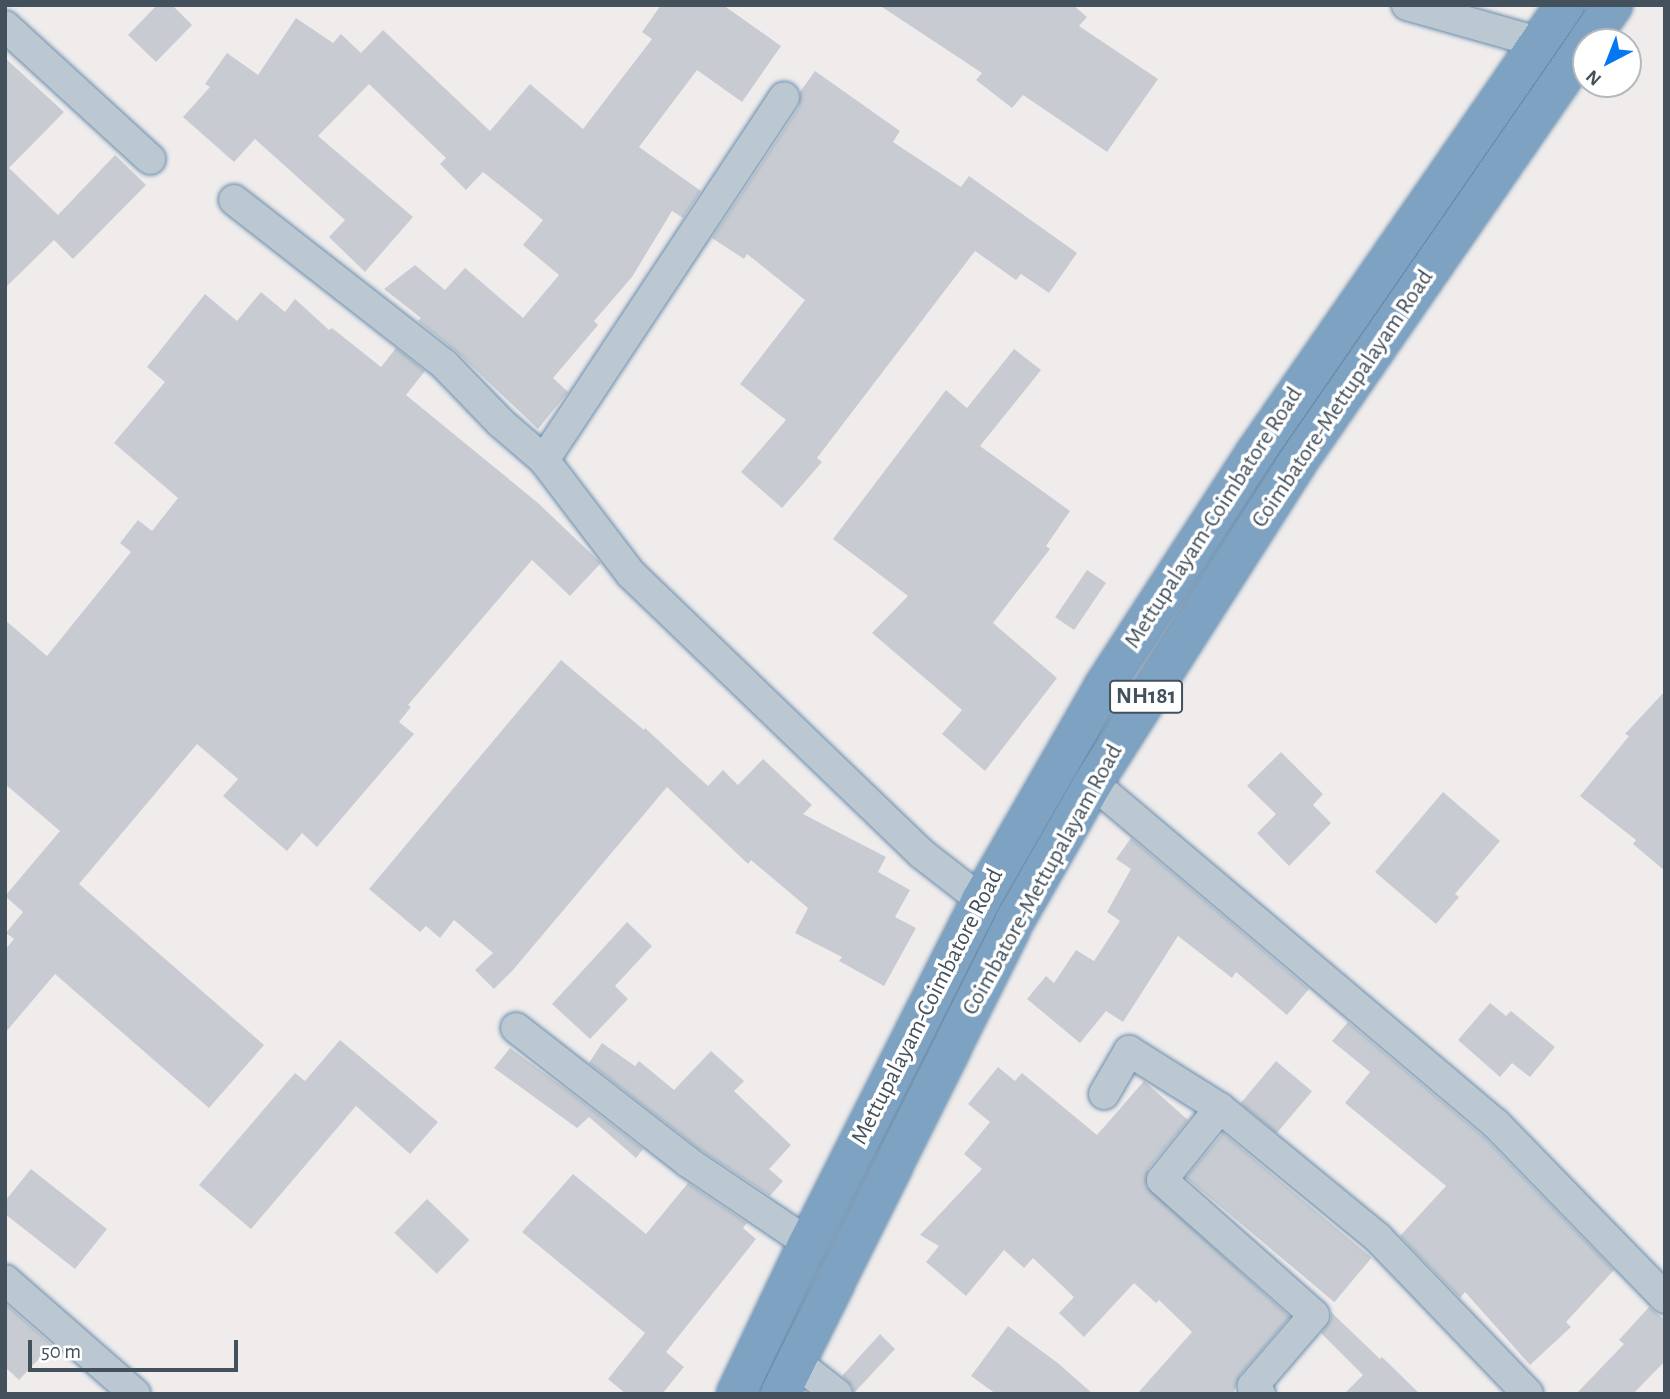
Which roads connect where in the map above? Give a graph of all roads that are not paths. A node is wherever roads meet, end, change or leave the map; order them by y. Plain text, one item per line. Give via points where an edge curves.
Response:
1 (1407, 5) edge
2 (1565, 5) edge
3 (1613, 5) edge
4 (5, 26) edge
5 (1597, 28) edge
6 (1538, 42) junction
7 (1572, 65) edge
8 (785, 97) dead end
9 (150, 159) dead end
10 (234, 200) dead end
11 (544, 460) junction
12 (1093, 783) junction
13 (981, 900) junction
14 (1016, 918) junction
15 (516, 1028) dead end
16 (1104, 1094) dead end
17 (1220, 1108) junction
18 (808, 1243) junction
19 (5, 1280) edge
20 (1665, 1298) edge
21 (788, 1378) edge
22 (1510, 1387) edge
23 (135, 1394) edge
24 (736, 1394) edge
25 (837, 1394) edge
26 (1260, 1394) edge

1 - 6 street
2 - 6 highway, Mettupalayam-Coimbatore Road / NH181
3 - 5 highway, Coimbatore-Mettupalayam Road / NH181
4 - 9 street
6 - 13 highway, Mettupalayam-Coimbatore Road / NH181 via 1248,463 1104,686
7 - 12 highway, Coimbatore-Mettupalayam Road / NH181 via 1294,467
8 - 11 street
10 - 11 street via 444,364
11 - 13 street via 631,574 922,854
12 - 14 highway, Coimbatore-Mettupalayam Road / NH181
12 - 20 street via 1496,1124
13 - 14 highway
13 - 18 highway, Mettupalayam-Coimbatore Road / NH181
14 - 21 highway, Coimbatore-Mettupalayam Road / NH181
15 - 18 street via 688,1162
16 - 17 street via 1129,1051
17 - 22 street via 1378,1238
17 - 26 street via 1163,1180 1314,1315 1252,1386
18 - 24 highway, Mettupalayam-Coimbatore Road / NH181
19 - 23 street
21 - 25 street

